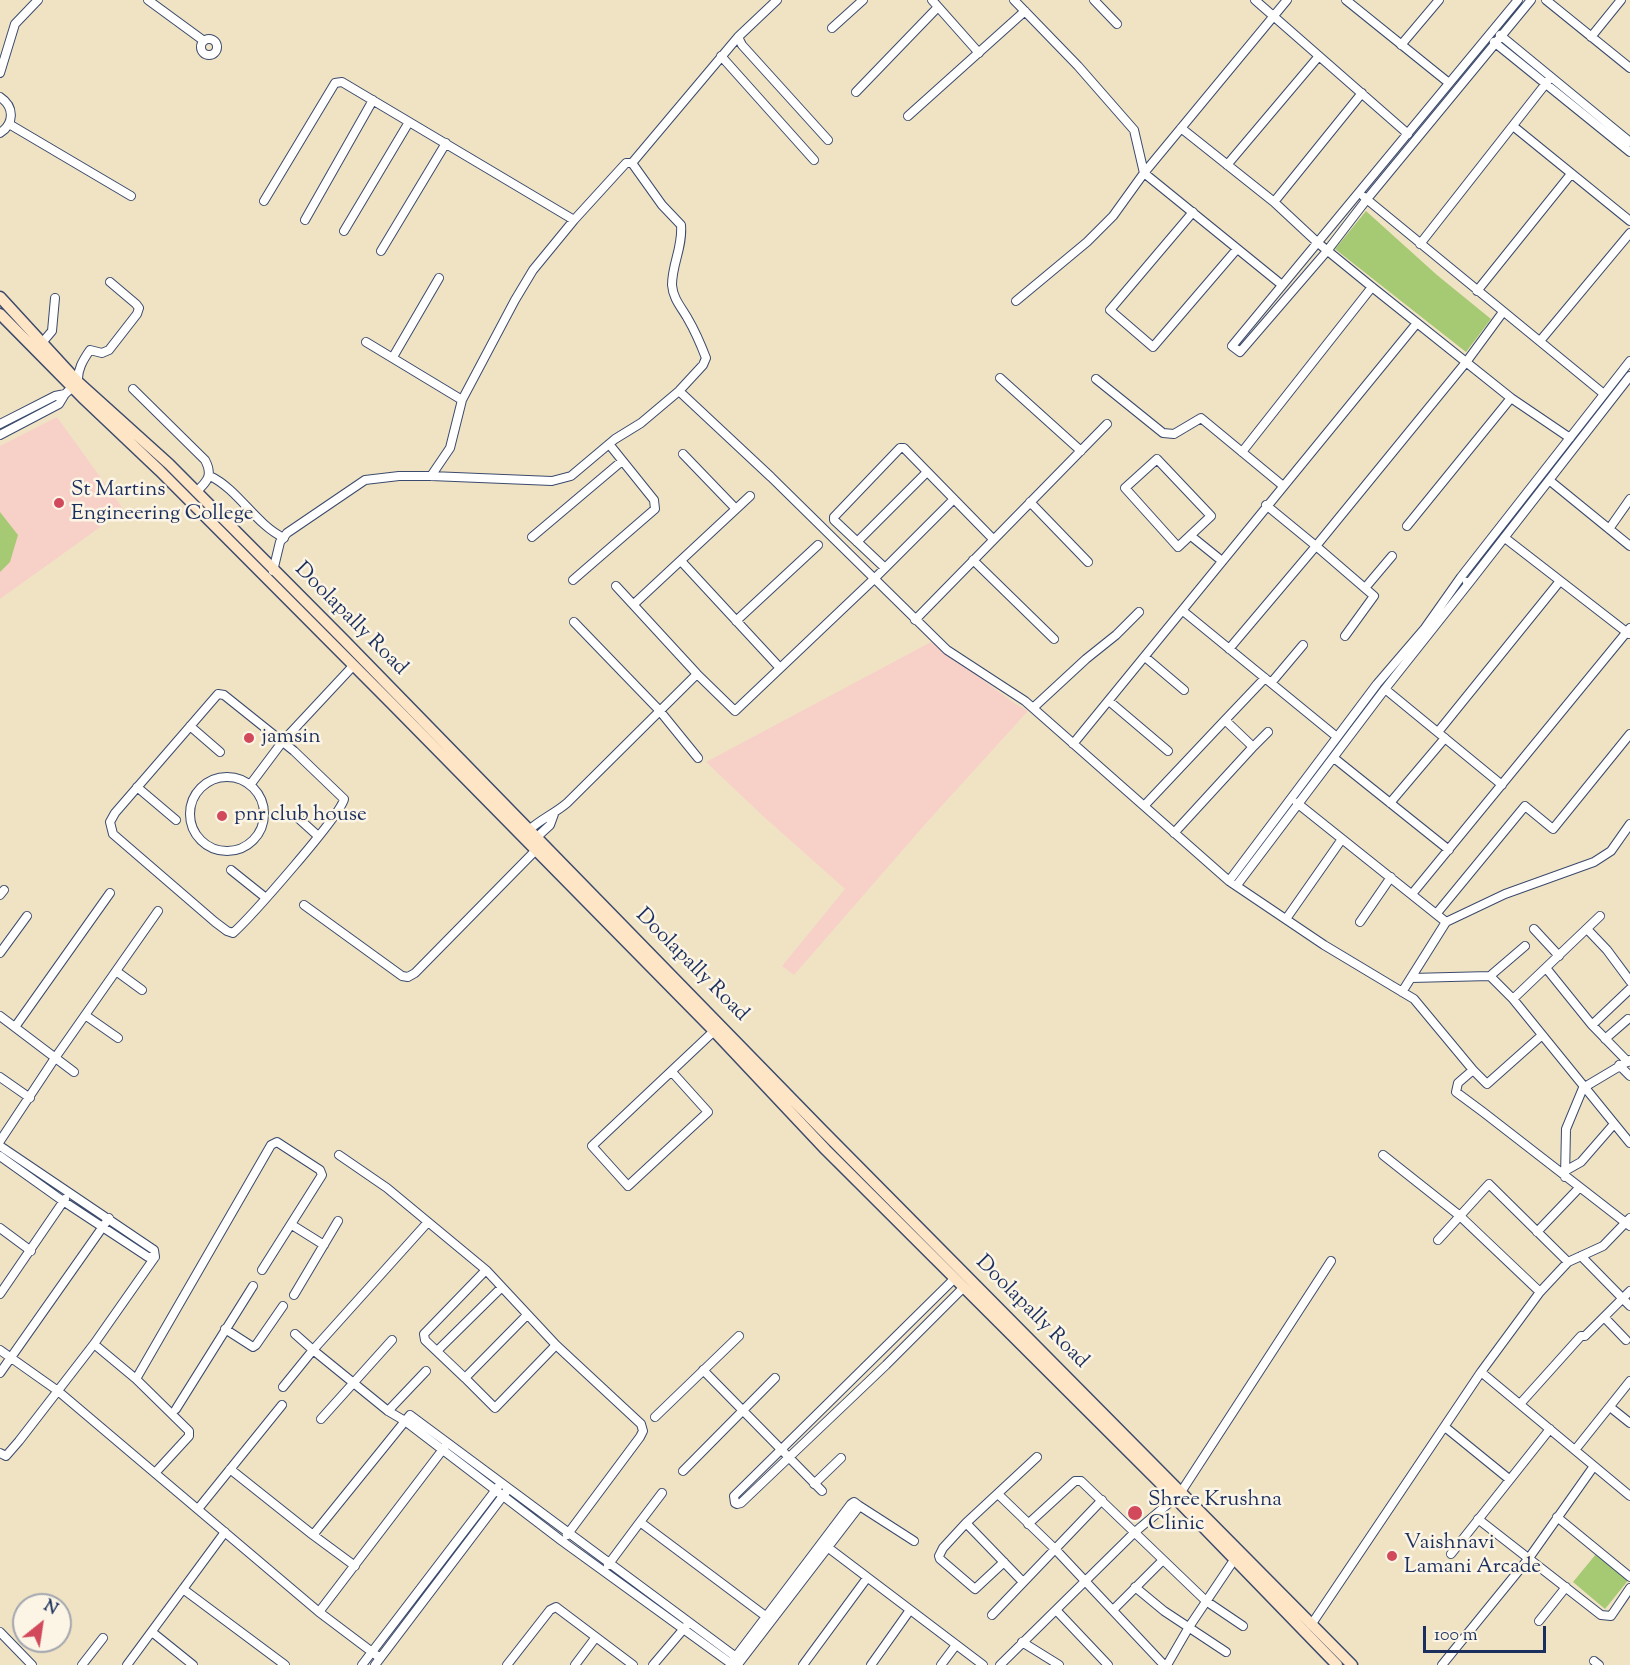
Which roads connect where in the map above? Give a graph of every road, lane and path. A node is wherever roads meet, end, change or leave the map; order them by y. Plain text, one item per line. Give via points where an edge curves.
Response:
1 (38, 0) edge
2 (148, 0) edge
3 (777, 0) edge
4 (863, 0) edge
5 (932, 0) edge
6 (1014, 0) edge
7 (1094, 0) edge
8 (1255, 0) edge
9 (1287, 0) edge
10 (1346, 0) edge
11 (1362, 0) edge
12 (1439, 0) edge
13 (1518, 0) edge
14 (1532, 0) edge
15 (1546, 0) edge
16 (1621, 0) edge
17 (938, 7) junction
18 (1356, 8) junction
19 (1025, 11) junction
20 (1273, 16) junction
21 (1117, 24) dead end
22 (832, 28) dead end
23 (1494, 30) junction
24 (1502, 36) junction
25 (738, 37) junction
26 (1592, 37) junction
27 (1488, 38) junction
28 (204, 41) dead end
29 (1496, 44) junction
30 (1401, 45) junction
31 (978, 53) junction
32 (721, 56) junction
33 (1319, 56) junction
34 (1630, 68) edge
35 (0, 73) edge
36 (1551, 77) junction
37 (1449, 83) junction
38 (1545, 84) junction
39 (856, 92) dead end
40 (1362, 93) junction
41 (0, 97) edge
42 (373, 100) junction
43 (908, 116) dead end
44 (409, 122) junction
45 (9, 124) junction
46 (1512, 126) junction
47 (1181, 128) junction
48 (1630, 130) edge
49 (0, 133) edge
50 (1408, 134) junction
51 (828, 140) dead end
52 (1624, 141) edge
53 (446, 143) junction
54 (1630, 152) edge
55 (814, 160) dead end
56 (632, 162) junction
57 (1227, 165) junction
58 (1144, 173) junction
59 (1571, 174) junction
60 (1358, 193) junction
61 (130, 196) dead end
62 (1367, 199) junction
63 (264, 201) dead end
64 (1274, 202) junction
65 (1193, 213) junction
66 (305, 220) dead end
67 (574, 220) junction
68 (1630, 220) edge
69 (344, 231) dead end
70 (1630, 233) edge
71 (1318, 243) junction
72 (1420, 244) junction
73 (1237, 249) junction
74 (381, 250) dead end
75 (1327, 251) junction
76 (439, 278) dead end
77 (110, 282) dead end
78 (1282, 285) junction
79 (1372, 287) junction
80 (1477, 291) junction
81 (0, 297) edge
82 (55, 297) dead end
83 (1016, 301) dead end
84 (1503, 312) junction
85 (0, 314) edge
86 (1417, 323) junction
87 (1540, 341) junction
88 (366, 342) dead end
89 (41, 344) junction
90 (393, 357) junction
91 (1467, 361) junction
92 (1630, 361) edge
93 (1630, 376) edge
94 (1000, 378) dead end
95 (1096, 379) dead end
96 (72, 388) junction
97 (133, 389) dead end
98 (679, 391) junction
99 (1604, 394) junction
100 (1511, 398) junction
101 (462, 400) junction
102 (0, 424) edge
103 (1107, 424) dead end
104 (0, 435) edge
105 (1570, 438) junction
106 (609, 444) junction
107 (1081, 451) junction
108 (1242, 452) junction
109 (682, 454) dead end
110 (622, 461) junction
111 (927, 472) junction
112 (210, 476) junction
113 (431, 476) junction
114 (1549, 480) junction
115 (1282, 485) junction
116 (196, 492) junction
117 (750, 496) dead end
118 (954, 499) junction
119 (1630, 500) edge
120 (1030, 502) junction
121 (1266, 505) junction
122 (735, 508) junction
123 (217, 521) junction
124 (1407, 526) dead end
125 (1609, 528) junction
126 (1191, 536) junction
127 (532, 537) dead end
128 (284, 538) junction
129 (1505, 538) junction
130 (993, 539) junction
131 (857, 542) junction
132 (818, 545) dead end
133 (1316, 546) junction
134 (1630, 546) edge
135 (1392, 556) dead end
136 (973, 560) junction
137 (681, 561) junction
138 (1222, 561) junction
139 (1088, 562) dead end
140 (885, 568) junction
141 (273, 570) junction
142 (1461, 577) junction
143 (874, 579) junction
144 (573, 580) dead end
145 (1560, 581) junction
146 (1469, 583) junction
147 (616, 586) dead end
148 (1365, 588) junction
149 (634, 604) junction
150 (1183, 611) junction
151 (1139, 612) dead end
152 (915, 620) junction
153 (736, 621) junction
154 (574, 622) dead end
155 (1427, 630) junction
156 (1629, 631) edge
157 (1345, 636) dead end
158 (1054, 639) dead end
159 (1303, 645) dead end
160 (1229, 649) junction
161 (1145, 657) junction
162 (353, 666) junction
163 (780, 668) junction
164 (697, 674) junction
165 (1268, 680) junction
166 (375, 681) junction
167 (1385, 689) junction
168 (1184, 690) dead end
169 (1109, 701) junction
170 (1033, 708) junction
171 (659, 710) junction
172 (1227, 718) junction
173 (190, 726) junction
174 (1268, 732) dead end
175 (1438, 732) junction
176 (1630, 734) edge
177 (1337, 737) junction
178 (1445, 738) junction
179 (283, 741) junction
180 (1073, 744) junction
181 (1252, 748) junction
182 (1168, 751) dead end
183 (220, 752) dead end
184 (698, 758) dead end
185 (1334, 758) junction
186 (250, 785) junction
187 (1502, 785) junction
188 (137, 787) junction
189 (1291, 799) junction
190 (1390, 803) junction
191 (1298, 805) junction
192 (1144, 806) junction
193 (297, 817) dead end
194 (176, 820) dead end
195 (1630, 824) edge
196 (1174, 833) junction
197 (533, 834) junction
198 (318, 836) junction
199 (1342, 839) junction
200 (1449, 850) junction
201 (535, 851) junction
202 (231, 870) dead end
203 (1391, 877) junction
204 (1229, 881) junction
205 (1237, 885) junction
206 (110, 892) dead end
207 (1412, 894) junction
208 (266, 898) junction
209 (304, 905) dead end
210 (158, 911) dead end
211 (1437, 913) junction
212 (27, 916) dead end
213 (1600, 916) dead end
214 (1286, 919) junction
215 (1360, 922) dead end
216 (1446, 922) junction
217 (1534, 929) dead end
218 (1587, 929) junction
219 (1525, 946) dead end
220 (0, 953) edge
221 (1559, 956) junction
222 (1546, 968) junction
223 (116, 971) junction
224 (1490, 976) junction
225 (1411, 978) junction
226 (1630, 981) edge
227 (1630, 989) edge
228 (142, 990) dead end
229 (1402, 992) junction
230 (1513, 999) junction
231 (85, 1015) junction
232 (0, 1016) edge
233 (1628, 1019) dead end
234 (1592, 1025) junction
235 (15, 1027) junction
236 (714, 1031) junction
237 (1541, 1036) junction
238 (118, 1038) dead end
239 (1605, 1039) junction
240 (55, 1058) junction
241 (1629, 1061) edge
242 (1619, 1065) junction
243 (1473, 1070) junction
244 (74, 1072) dead end
245 (672, 1072) junction
246 (1630, 1076) edge
247 (0, 1077) edge
248 (1583, 1088) junction
249 (30, 1098) junction
250 (1614, 1124) junction
251 (1627, 1133) edge
252 (0, 1141) edge
253 (1630, 1143) edge
254 (0, 1146) edge
255 (339, 1155) dead end
256 (1383, 1155) dead end
257 (0, 1156) edge
258 (1565, 1174) junction
259 (1579, 1188) junction
260 (70, 1193) junction
261 (63, 1202) junction
262 (1460, 1216) junction
263 (901, 1217) junction
264 (108, 1218) junction
265 (338, 1221) dead end
266 (428, 1222) junction
267 (1629, 1222) edge
268 (292, 1225) junction
269 (103, 1226) junction
270 (0, 1228) edge
271 (1537, 1232) junction
272 (1438, 1240) dead end
273 (324, 1245) junction
274 (31, 1251) junction
275 (154, 1254) junction
276 (1581, 1256) junction
277 (1331, 1261) dead end
278 (1568, 1262) junction
279 (262, 1270) dead end
280 (486, 1270) junction
281 (954, 1279) junction
282 (253, 1286) dead end
283 (502, 1287) junction
284 (963, 1288) junction
285 (1630, 1291) edge
286 (1540, 1292) junction
287 (0, 1294) edge
288 (294, 1295) dead end
289 (1623, 1299) junction
290 (283, 1306) dead end
291 (1630, 1306) edge
292 (527, 1315) junction
293 (1604, 1317) junction
294 (225, 1329) junction
295 (295, 1334) dead end
296 (739, 1336) dead end
297 (894, 1338) junction
298 (392, 1340) dead end
299 (1626, 1340) dead end
300 (94, 1344) junction
301 (556, 1345) junction
302 (903, 1348) junction
303 (0, 1350) edge
304 (313, 1350) junction
305 (437, 1351) junction
306 (11, 1357) junction
307 (703, 1370) junction
308 (426, 1371) dead end
309 (1481, 1372) junction
310 (0, 1373) edge
311 (465, 1378) junction
312 (775, 1378) dead end
313 (136, 1379) junction
314 (1630, 1381) edge
315 (354, 1383) junction
316 (283, 1387) dead end
317 (58, 1391) junction
318 (1520, 1404) junction
319 (282, 1405) dead end
320 (1610, 1407) junction
321 (822, 1408) junction
322 (387, 1411) junction
323 (742, 1411) junction
324 (173, 1412) junction
325 (655, 1417) dead end
326 (830, 1417) junction
327 (408, 1418) junction
328 (321, 1419) dead end
329 (1630, 1424) edge
330 (1445, 1427) junction
331 (1550, 1429) junction
332 (445, 1447) junction
333 (779, 1450) junction
334 (1575, 1450) junction
335 (0, 1453) edge
336 (1037, 1457) dead end
337 (787, 1458) junction
338 (842, 1458) dead end
339 (1594, 1466) junction
340 (230, 1469) junction
341 (683, 1472) dead end
342 (155, 1473) junction
343 (1509, 1479) junction
344 (814, 1484) junction
345 (498, 1487) junction
346 (822, 1491) dead end
347 (506, 1492) junction
348 (662, 1493) dead end
349 (998, 1494) junction
350 (1178, 1495) junction
351 (1630, 1496) edge
352 (1102, 1500) junction
353 (198, 1509) junction
354 (1557, 1517) junction
355 (1478, 1520) junction
356 (640, 1522) junction
357 (966, 1523) junction
358 (1028, 1524) junction
359 (225, 1532) junction
360 (569, 1532) junction
361 (1135, 1532) junction
362 (313, 1535) junction
363 (562, 1541) junction
364 (914, 1541) dead end
365 (456, 1542) junction
366 (826, 1545) junction
367 (464, 1548) junction
368 (1055, 1549) junction
369 (1451, 1554) dead end
370 (1529, 1558) junction
371 (1162, 1560) junction
372 (1234, 1560) junction
373 (1004, 1562) junction
374 (609, 1563) junction
375 (355, 1566) junction
376 (603, 1571) junction
377 (1630, 1577) edge
378 (867, 1578) junction
379 (1023, 1582) junction
380 (1086, 1582) junction
381 (1134, 1587) junction
382 (1566, 1587) junction
383 (183, 1588) junction
384 (1630, 1588) edge
385 (1206, 1600) junction
386 (910, 1610) junction
387 (1113, 1610) junction
388 (1056, 1611) junction
389 (319, 1612) junction
390 (992, 1616) dead end
391 (769, 1619) junction
392 (1539, 1621) dead end
393 (1311, 1625) junction
394 (686, 1626) junction
395 (1243, 1626) dead end
396 (1189, 1628) junction
397 (0, 1632) edge
398 (152, 1632) junction
399 (596, 1637) junction
400 (103, 1638) dead end
401 (1022, 1642) junction
402 (957, 1645) junction
403 (372, 1652) junction
404 (1226, 1652) dead end
405 (377, 1662) edge
406 (734, 1662) edge
407 (32, 1665) edge
408 (82, 1665) edge
409 (127, 1665) edge
410 (192, 1665) edge
411 (285, 1665) edge
412 (362, 1665) edge
413 (507, 1665) edge
414 (575, 1665) edge
415 (633, 1665) edge
416 (653, 1665) edge
417 (803, 1665) edge
418 (871, 1665) edge
419 (942, 1665) edge
420 (983, 1665) edge
421 (1000, 1665) edge
422 (1059, 1665) edge
423 (1108, 1665) edge
424 (1166, 1665) edge
425 (1337, 1665) edge
426 (1352, 1665) edge
427 (1442, 1665) edge

1 - 35 street via 15,24
2 - 28 street
3 - 25 street
4 - 22 street
5 - 17 street
6 - 19 street
7 - 21 street
8 - 20 street
9 - 20 street
10 - 18 street
11 - 18 street
12 - 30 street
13 - 23 street
14 - 24 street
15 - 26 street
16 - 26 street
17 - 31 street
17 - 39 street
18 - 30 street
19 - 31 street
19 - 58 street via 1134,130
20 - 33 street
20 - 47 street
23 - 24 street
23 - 27 street
24 - 29 street
24 - 36 street
25 - 32 street
25 - 51 street
26 - 34 street
27 - 29 street
27 - 37 street
29 - 38 street
29 - 62 street
30 - 37 street
31 - 43 street
32 - 55 street
32 - 56 street
33 - 40 street
33 - 57 street
36 - 38 street
36 - 52 street
37 - 50 street
38 - 46 street
38 - 52 street
40 - 50 street
40 - 64 street
41 - 45 street via 9,105
42 - 44 street
42 - 63 street via 342,82 335,83
42 - 66 street
44 - 53 street
44 - 69 street
45 - 49 street
45 - 61 street
46 - 59 street
46 - 72 street
47 - 57 street
47 - 58 street
48 - 52 street
50 - 60 street
52 - 54 street
53 - 67 street
53 - 74 street
56 - 67 street via 626,163
56 - 98 street via 681,225 672,289 706,358
57 - 64 street
58 - 65 street
58 - 83 street via 1113,216 1087,242
59 - 68 street
59 - 80 street
60 - 62 street
60 - 71 street
62 - 72 street
62 - 75 street
64 - 71 street
65 - 73 street
65 - 73 street via 1110,310 1153,347
67 - 101 street via 533,270
70 - 87 street
71 - 75 street
71 - 78 street
72 - 80 street
73 - 78 street
75 - 78 street via 1240,352 1232,346
75 - 79 street
76 - 90 street
77 - 96 street via 139,311 109,350 90,350
79 - 86 street
79 - 108 street
80 - 84 street
81 - 89 main road, Doolapally Road
82 - 89 street via 52,331
84 - 87 street
84 - 91 street
85 - 96 main road
86 - 91 street
86 - 115 street
87 - 99 street
88 - 90 street
89 - 96 main road, Doolapally Road
90 - 101 street
91 - 100 street
91 - 133 street
92 - 99 street
93 - 114 street
94 - 107 street
95 - 108 street via 1163,433 1174,434 1201,418
96 - 102 street
96 - 104 street via 59,404
96 - 116 main road, Doolapally Road via 169,464
96 - 123 main road
97 - 112 street via 205,460
98 - 106 street
98 - 143 street
99 - 105 street
100 - 105 street
100 - 124 street
101 - 113 street via 450,448
103 - 107 street
105 - 142 street
106 - 110 street
106 - 113 street via 571,476 552,481
107 - 120 street
108 - 115 street
109 - 122 street
110 - 127 street
110 - 144 street via 654,500 655,509
111 - 118 street
111 - 131 street
111 - 131 street via 900,448 834,517
112 - 116 street
112 - 128 street
113 - 128 street via 365,480
114 - 125 street
114 - 129 street
115 - 121 street
116 - 123 main road, Doolapally Road
117 - 122 street
118 - 130 street
118 - 140 street
119 - 125 street
120 - 130 street
120 - 139 street
121 - 133 street
121 - 138 street
122 - 137 street
123 - 141 main road, Doolapally Road
123 - 162 main road
125 - 134 street
126 - 126 street via 1178,547 1125,488 1157,459 1211,516
126 - 138 street
128 - 141 street
129 - 145 street
129 - 146 street
130 - 136 street
131 - 140 street
132 - 153 street
133 - 148 street
133 - 160 street
135 - 148 street
136 - 152 street
136 - 158 street
137 - 149 street
137 - 153 street
138 - 150 street
140 - 143 street
141 - 166 main road, Doolapally Road via 344,640
142 - 146 street
142 - 155 street
143 - 152 street
143 - 163 street
145 - 156 street
145 - 175 street
146 - 155 street
147 - 149 street
148 - 157 street via 1374,596
149 - 164 street
150 - 160 street
150 - 161 street
151 - 170 street
152 - 170 street via 947,650
153 - 163 street
154 - 171 street
155 - 167 street
155 - 177 street via 1377,684
156 - 187 street
159 - 165 street
160 - 165 street
161 - 168 street
161 - 169 street
162 - 166 main road
162 - 179 street
163 - 164 street via 735,711
164 - 171 street
165 - 172 street
165 - 177 street
166 - 197 main road, Doolapally Road
166 - 201 main road, Doolapally Road
167 - 175 street
167 - 185 street
169 - 180 street
169 - 182 street
170 - 180 street
171 - 184 street
171 - 197 street via 554,814 543,818
172 - 181 street
172 - 192 street
173 - 179 street via 218,694
173 - 183 street
173 - 188 street
174 - 181 street
175 - 178 street
176 - 211 street via 1553,829 1525,806
177 - 189 street
178 - 187 street
178 - 190 street
179 - 186 street
179 - 198 street via 344,797 341,808
180 - 192 street
181 - 196 street
185 - 190 street
185 - 191 street
186 - 186 street via 259,794 264,811 262,829 240,849 210,848 193,830 190,818 195,794 209,782 227,777
187 - 200 street
188 - 194 street
188 - 208 street via 110,822 112,834 214,922 233,933
189 - 191 street
189 - 204 street
190 - 200 street
191 - 199 street
191 - 205 street
192 - 196 street
193 - 198 street
195 - 216 street via 1611,851 1594,862 1505,894
196 - 204 street
197 - 263 main road, Doolapally Road
198 - 208 street
199 - 203 street
199 - 214 street
200 - 207 street
201 - 209 street via 408,977
201 - 236 main road, Doolapally Road
202 - 208 street
203 - 207 street
203 - 215 street
204 - 205 street
205 - 214 street
206 - 235 street
207 - 211 street
210 - 223 street
211 - 216 street
212 - 220 street
213 - 218 street
214 - 229 street
216 - 225 street
217 - 221 street
218 - 221 street
218 - 226 street
219 - 224 street
221 - 222 street
222 - 230 street
222 - 234 street
223 - 228 street
223 - 231 street
224 - 225 street
224 - 230 street
225 - 229 street
227 - 234 street
229 - 243 street via 1414,999
230 - 237 street
231 - 238 street
231 - 240 street
232 - 235 street
233 - 239 street
234 - 239 street
235 - 240 street
236 - 245 street
236 - 263 main road, Doolapally Road via 826,1150
237 - 243 street via 1487,1084
237 - 248 street
239 - 241 street
240 - 244 street
240 - 249 street
241 - 242 street
242 - 246 street
242 - 248 street
243 - 258 street via 1458,1083 1456,1092
245 - 245 street via 592,1146 628,1186 708,1112
247 - 249 street
248 - 250 street
248 - 258 street via 1566,1129
249 - 252 street
250 - 251 street
250 - 258 street via 1581,1162
251 - 253 street
254 - 260 street
255 - 266 street
256 - 262 street
257 - 261 street
258 - 259 street
259 - 267 street
259 - 271 street
260 - 261 street
260 - 264 street
261 - 269 street
261 - 274 street
262 - 271 street via 1489,1184
262 - 272 street
262 - 286 street
263 - 281 main road, Doolapally Road
263 - 350 main road, Doolapally Road
264 - 269 street
264 - 275 street
265 - 273 street
266 - 280 street
266 - 304 street
267 - 276 street via 1603,1246
268 - 273 street
268 - 279 street
268 - 313 street via 322,1175 277,1142 271,1145
269 - 275 street via 148,1257
269 - 306 street
270 - 274 street
271 - 278 street
273 - 288 street
274 - 287 street
275 - 300 street
276 - 278 street
276 - 289 street
277 - 350 street
278 - 286 street
280 - 283 street
280 - 305 street via 426,1330 425,1340
281 - 284 main road, Doolapally Road
281 - 297 street
282 - 294 street
283 - 292 street
283 - 305 street
284 - 302 street
284 - 350 main road, Doolapally Road
285 - 289 street
286 - 309 street
289 - 291 street
289 - 293 street
290 - 294 street via 253,1347
292 - 301 street
292 - 311 street
293 - 299 street
293 - 318 street via 1581,1336
294 - 324 street
295 - 304 street
296 - 307 street
297 - 302 street
297 - 321 street
298 - 315 street
300 - 313 street
300 - 317 street
301 - 311 street via 495,1407
301 - 360 street via 643,1428
302 - 326 street
303 - 306 street
304 - 315 street
304 - 316 street
305 - 311 street
306 - 310 street
306 - 317 street
307 - 323 street
307 - 325 street
308 - 322 street
309 - 318 street
309 - 330 street
312 - 323 street
313 - 324 street
314 - 320 street
315 - 322 street
315 - 328 street
317 - 335 street via 10,1452 6,1456
317 - 342 street
318 - 331 street
319 - 340 street
320 - 329 street
320 - 334 street
321 - 326 street
321 - 333 street
322 - 327 street
323 - 333 street
323 - 341 street
324 - 342 street via 189,1436
326 - 337 street
327 - 332 street
327 - 362 street
330 - 343 street
330 - 393 street
331 - 334 street
331 - 343 street
332 - 345 street
332 - 375 street
333 - 337 street
333 - 337 street via 734,1496 735,1503 741,1503
334 - 339 street
336 - 349 street
337 - 344 street
338 - 344 street
339 - 351 street
339 - 354 street
340 - 353 street
340 - 362 street
342 - 353 street
343 - 355 street
344 - 346 street
345 - 347 street
345 - 365 street
347 - 360 street
347 - 363 street
347 - 367 street
348 - 356 street
349 - 357 street
349 - 358 street
350 - 361 street
350 - 372 main road, Doolapally Road
350 - 393 main road, Doolapally Road
352 - 358 street via 1077,1480
352 - 361 street
352 - 368 street
353 - 359 street
354 - 370 street
354 - 377 street
355 - 369 street
355 - 370 street
356 - 374 street
356 - 391 street
357 - 373 street
357 - 373 street via 943,1548 940,1559 975,1589
358 - 368 street
359 - 383 street
359 - 389 street
360 - 363 street
360 - 374 street
361 - 371 street
361 - 380 street
362 - 375 street
363 - 376 street
364 - 366 street via 852,1502
365 - 367 street
365 - 403 street
366 - 378 street
366 - 391 street
367 - 405 street
368 - 379 street
368 - 380 street
370 - 382 street
370 - 427 street
371 - 381 street
371 - 385 street
372 - 385 street
372 - 425 main road, Doolapally Road
373 - 379 street
374 - 376 street
374 - 394 street
375 - 389 street
376 - 394 street
378 - 386 street
378 - 417 street
379 - 390 street
380 - 387 street
380 - 388 street
381 - 387 street
381 - 396 street
382 - 384 street via 1608,1617
382 - 392 street
383 - 398 street
383 - 411 street
385 - 395 street
385 - 396 street
386 - 402 street
386 - 418 street
387 - 424 street
388 - 401 street
388 - 423 street
389 - 403 street
391 - 406 street
393 - 426 main road, Doolapally Road
394 - 406 street
394 - 416 street
396 - 404 street
396 - 424 street
397 - 407 street
398 - 409 street
398 - 410 street
399 - 413 street via 554,1607
399 - 414 street
399 - 415 street
400 - 408 street
401 - 421 street
401 - 422 street
402 - 419 street
402 - 420 street
403 - 405 street
403 - 412 street

